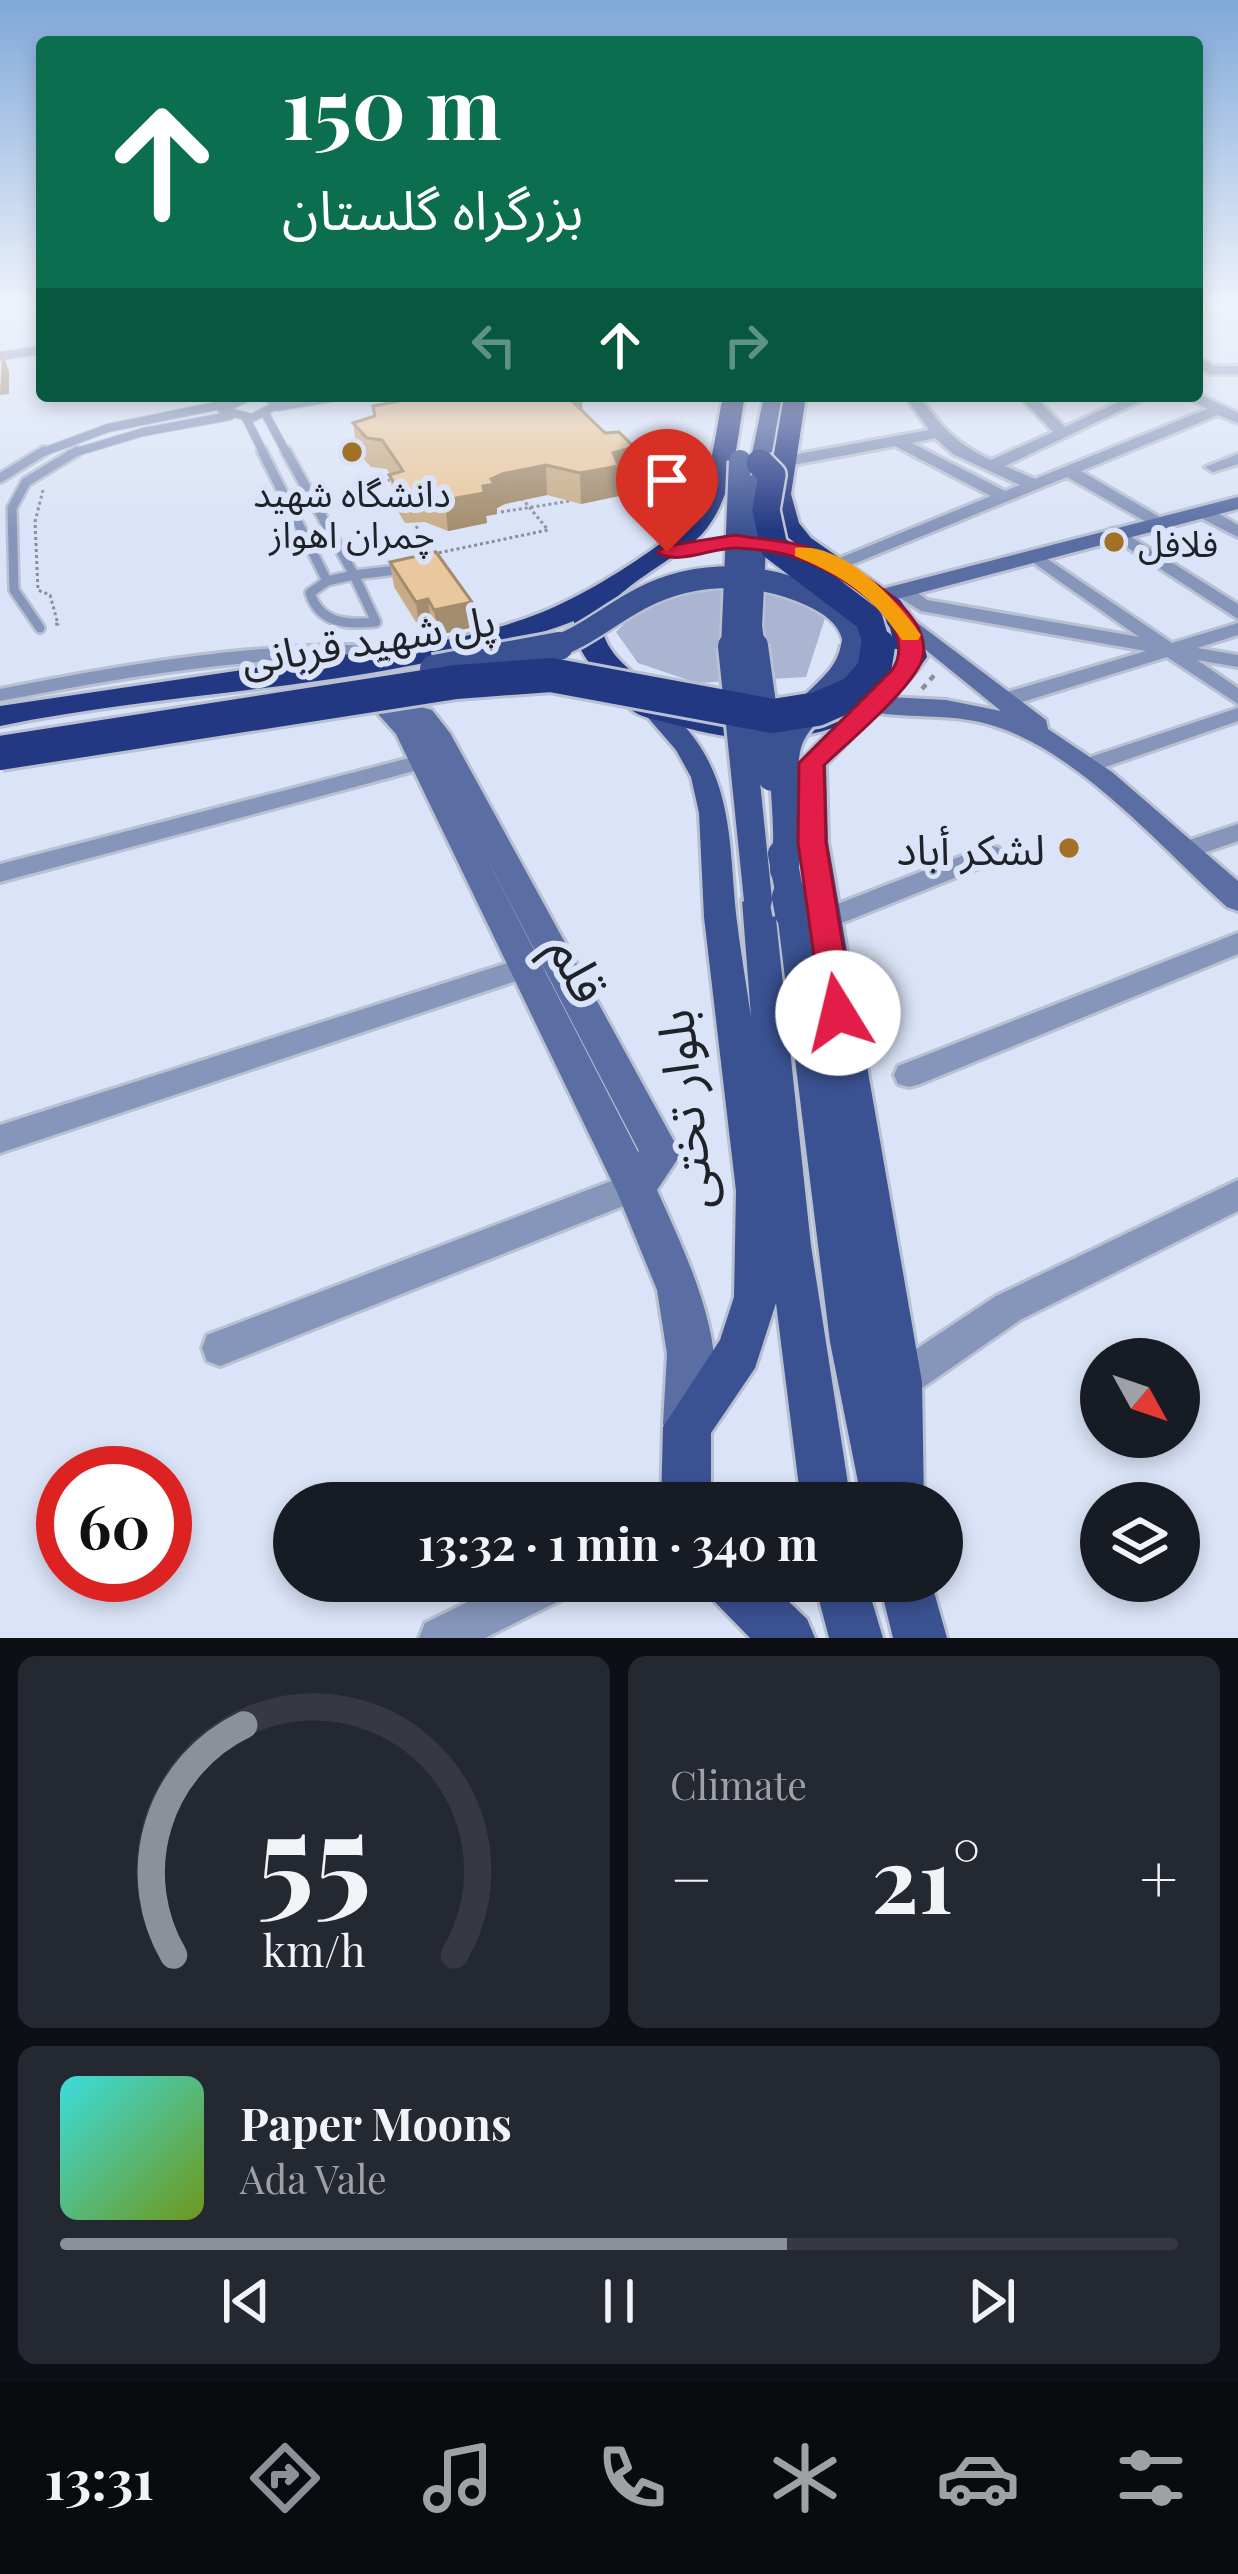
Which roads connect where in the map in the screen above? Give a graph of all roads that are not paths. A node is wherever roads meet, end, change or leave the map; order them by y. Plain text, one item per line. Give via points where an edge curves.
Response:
1 (229, 402) edge
2 (273, 402) edge
3 (282, 402) edge
4 (292, 402) edge
5 (733, 402) edge
6 (755, 402) edge
7 (772, 402) edge
8 (792, 402) edge
9 (917, 402) edge
10 (1032, 402) edge
11 (1131, 402) edge
12 (1203, 402) edge
13 (226, 404) junction
14 (276, 404) junction
15 (1219, 410) junction
16 (266, 415) junction
17 (230, 416) junction
18 (246, 418) junction
19 (1238, 419) edge
20 (940, 433) junction
21 (1063, 433) junction
22 (897, 441) junction
23 (1238, 459) edge
24 (763, 462) junction
25 (991, 466) junction
26 (1213, 467) dead end
27 (1069, 471) junction
28 (0, 478) edge
29 (1035, 485) junction
30 (1004, 497) junction
31 (1238, 502) edge
32 (1203, 512) junction
33 (1157, 523) junction
34 (1238, 532) edge
35 (1117, 533) junction
36 (1034, 555) junction
37 (656, 556) junction
38 (829, 563) junction
39 (436, 565) edge
40 (354, 575) junction
41 (327, 581) junction
42 (894, 593) junction
43 (599, 599) junction
44 (15, 601) junction
45 (0, 604) edge
46 (1238, 613) edge
47 (903, 619) junction
48 (40, 628) road end
49 (1238, 629) edge
50 (501, 639) junction
51 (1170, 650) junction
52 (426, 655) junction
53 (1238, 661) edge
54 (516, 687) junction
55 (0, 695) edge
56 (1238, 698) edge
57 (1005, 700) junction
58 (890, 704) junction
59 (383, 705) junction
60 (651, 706) junction
61 (1238, 714) edge
62 (0, 716) edge
63 (0, 738) edge
64 (0, 753) edge
65 (1073, 758) junction
66 (422, 762) junction
67 (0, 766) edge
68 (1238, 832) edge
69 (715, 842) junction
70 (812, 842) junction
71 (1183, 851) junction
72 (990, 854) dead end
73 (0, 873) edge
74 (1238, 898) edge
75 (790, 901) junction
76 (1238, 944) edge
77 (540, 963) junction
78 (908, 1075) dead end
79 (0, 1139) edge
80 (635, 1187) junction
81 (1238, 1196) edge
82 (220, 1348) dead end
83 (899, 1382) junction
84 (687, 1427) junction
85 (686, 1482) edge
86 (823, 1482) edge
87 (883, 1482) edge
88 (898, 1482) edge
89 (512, 1602) edge
90 (751, 1602) edge
91 (846, 1602) edge
92 (911, 1602) edge
93 (440, 1638) edge
94 (788, 1638) edge
95 (856, 1638) edge
96 (920, 1638) edge

1 - 13 lane
2 - 14 lane
3 - 14 lane
4 - 14 lane
5 - 37 highway via 710,503
6 - 24 main road
7 - 24 main road
8 - 24 highway
9 - 20 street
10 - 21 street
11 - 21 street
12 - 15 street
13 - 17 lane
13 - 28 lane via 88,432
14 - 16 lane
15 - 19 street
15 - 27 street
16 - 18 lane
16 - 40 lane
17 - 18 lane
17 - 44 lane via 114,439 27,480 11,520
18 - 41 lane
20 - 22 street
20 - 25 street
21 - 25 street
22 - 24 street
22 - 30 street
23 - 26 street
24 - 38 highway via 802,544
24 - 64 highway, پل شهید قربانی, bridge via 772,475 766,511 774,547 868,619 879,642 874,670 854,693 817,710 773,716 551,675 456,682
24 - 75 main road, bridge via 752,626
24 - 75 main road, bridge via 730,625
25 - 29 street
27 - 29 street
27 - 33 street
29 - 30 street
30 - 38 street
31 - 32 street
32 - 33 street
32 - 34 street
33 - 35 street
35 - 36 street
35 - 46 street
36 - 42 street
36 - 51 street
37 - 38 highway via 735,541
37 - 43 highway
38 - 42 highway
39 - 40 lane
40 - 41 lane
40 - 41 lane via 376,622 323,617 310,593
42 - 47 highway
42 - 51 street via 921,605
43 - 50 highway
43 - 60 highway via 587,623 590,645 602,666
44 - 45 lane
44 - 48 lane
47 - 57 street
47 - 58 highway via 912,657 889,689
49 - 51 street
50 - 52 highway
50 - 54 highway via 545,658
51 - 53 street
51 - 56 street
51 - 57 street
52 - 55 street via 320,650
52 - 62 highway
54 - 59 highway
54 - 60 highway via 589,689
57 - 65 street
58 - 60 highway via 776,727 722,727
58 - 65 street via 1019,725
58 - 70 main road via 812,763
59 - 66 street, قلم
59 - 67 highway
59 - 77 street via 422,716 436,733
60 - 69 main road, بلوار تختی via 705,777
61 - 65 street
63 - 75 main road, پل شهید قربانی, bridge via 522,657 577,638 670,585 763,578 834,606 850,625 855,652 785,752 794,838
65 - 71 street
66 - 73 street
66 - 77 street, قلم
68 - 71 street
69 - 70 main road via 726,821 753,810 795,820
69 - 84 main road, بلوار تختی via 755,1191 756,1297 739,1352
70 - 75 main road
71 - 74 street
72 - 75 street
75 - 83 main road
75 - 86 main road via 790,1246
75 - 87 main road via 853,1342
76 - 78 street
77 - 79 street
77 - 80 street, قلم
80 - 82 street
80 - 84 street, قلم via 679,1290 690,1354
81 - 83 street via 1008,1308
83 - 88 main road
84 - 85 main road
89 - 93 street
90 - 94 main road
91 - 95 main road
92 - 96 main road

